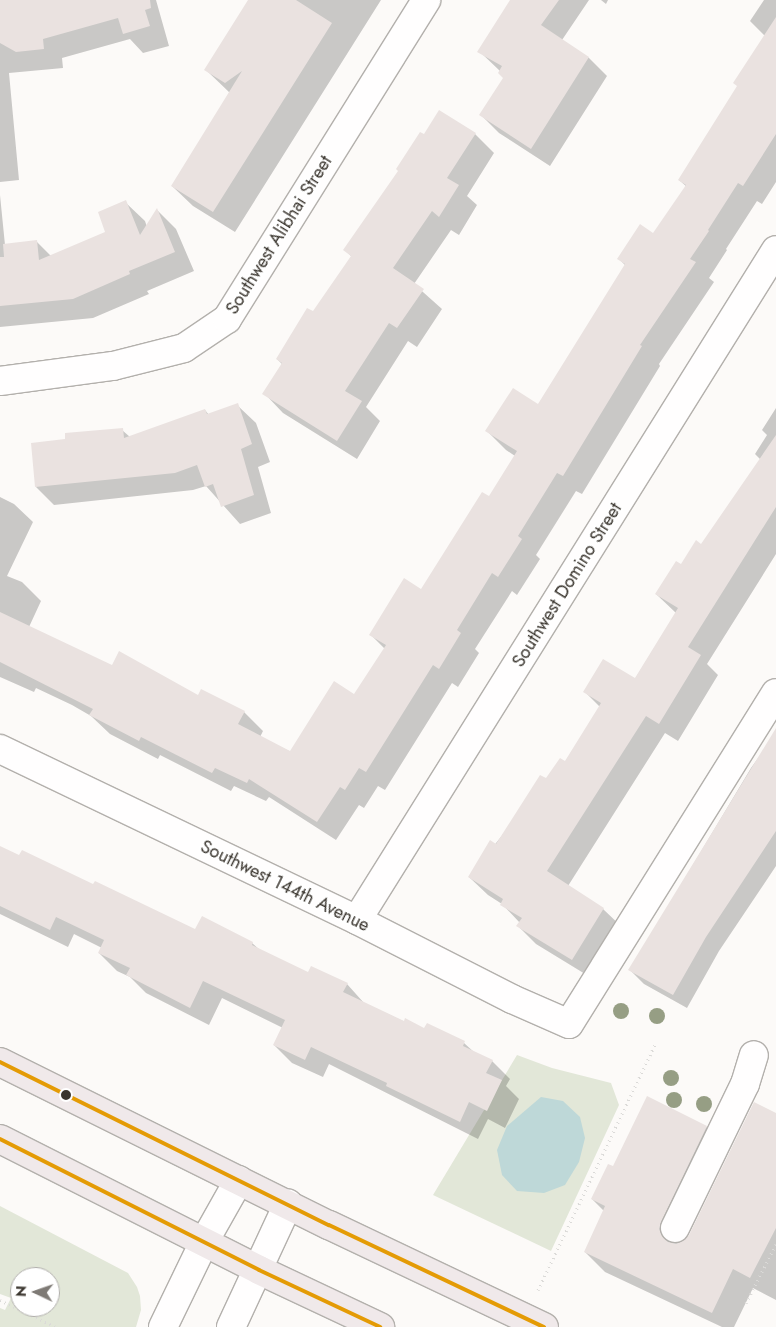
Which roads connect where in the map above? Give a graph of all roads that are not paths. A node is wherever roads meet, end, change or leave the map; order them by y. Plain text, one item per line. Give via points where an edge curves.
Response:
1 (426, 0) edge
2 (776, 250) edge
3 (0, 381) edge
4 (776, 693) edge
5 (0, 749) edge
6 (357, 920) junction
7 (754, 1055) dead end
8 (0, 1062) edge
9 (0, 1140) edge
10 (239, 1180) junction
11 (288, 1204) junction
12 (675, 1228) dead end
13 (204, 1242) junction
14 (259, 1270) junction
15 (534, 1322) edge
16 (163, 1327) edge
17 (231, 1327) edge
18 (380, 1327) edge

1 - 3 street, Southwest Alibhai Street via 227,320 184,348 113,366
2 - 6 street, Southwest Domino Street
4 - 6 street, Southwest 144th Avenue via 569,1024
5 - 6 street, Southwest 144th Avenue
7 - 12 street via 745,1084
8 - 10 main road
9 - 13 main road
10 - 11 main road
10 - 13 street
11 - 14 street
11 - 15 main road
13 - 14 main road
13 - 16 street
14 - 17 street
14 - 18 main road

